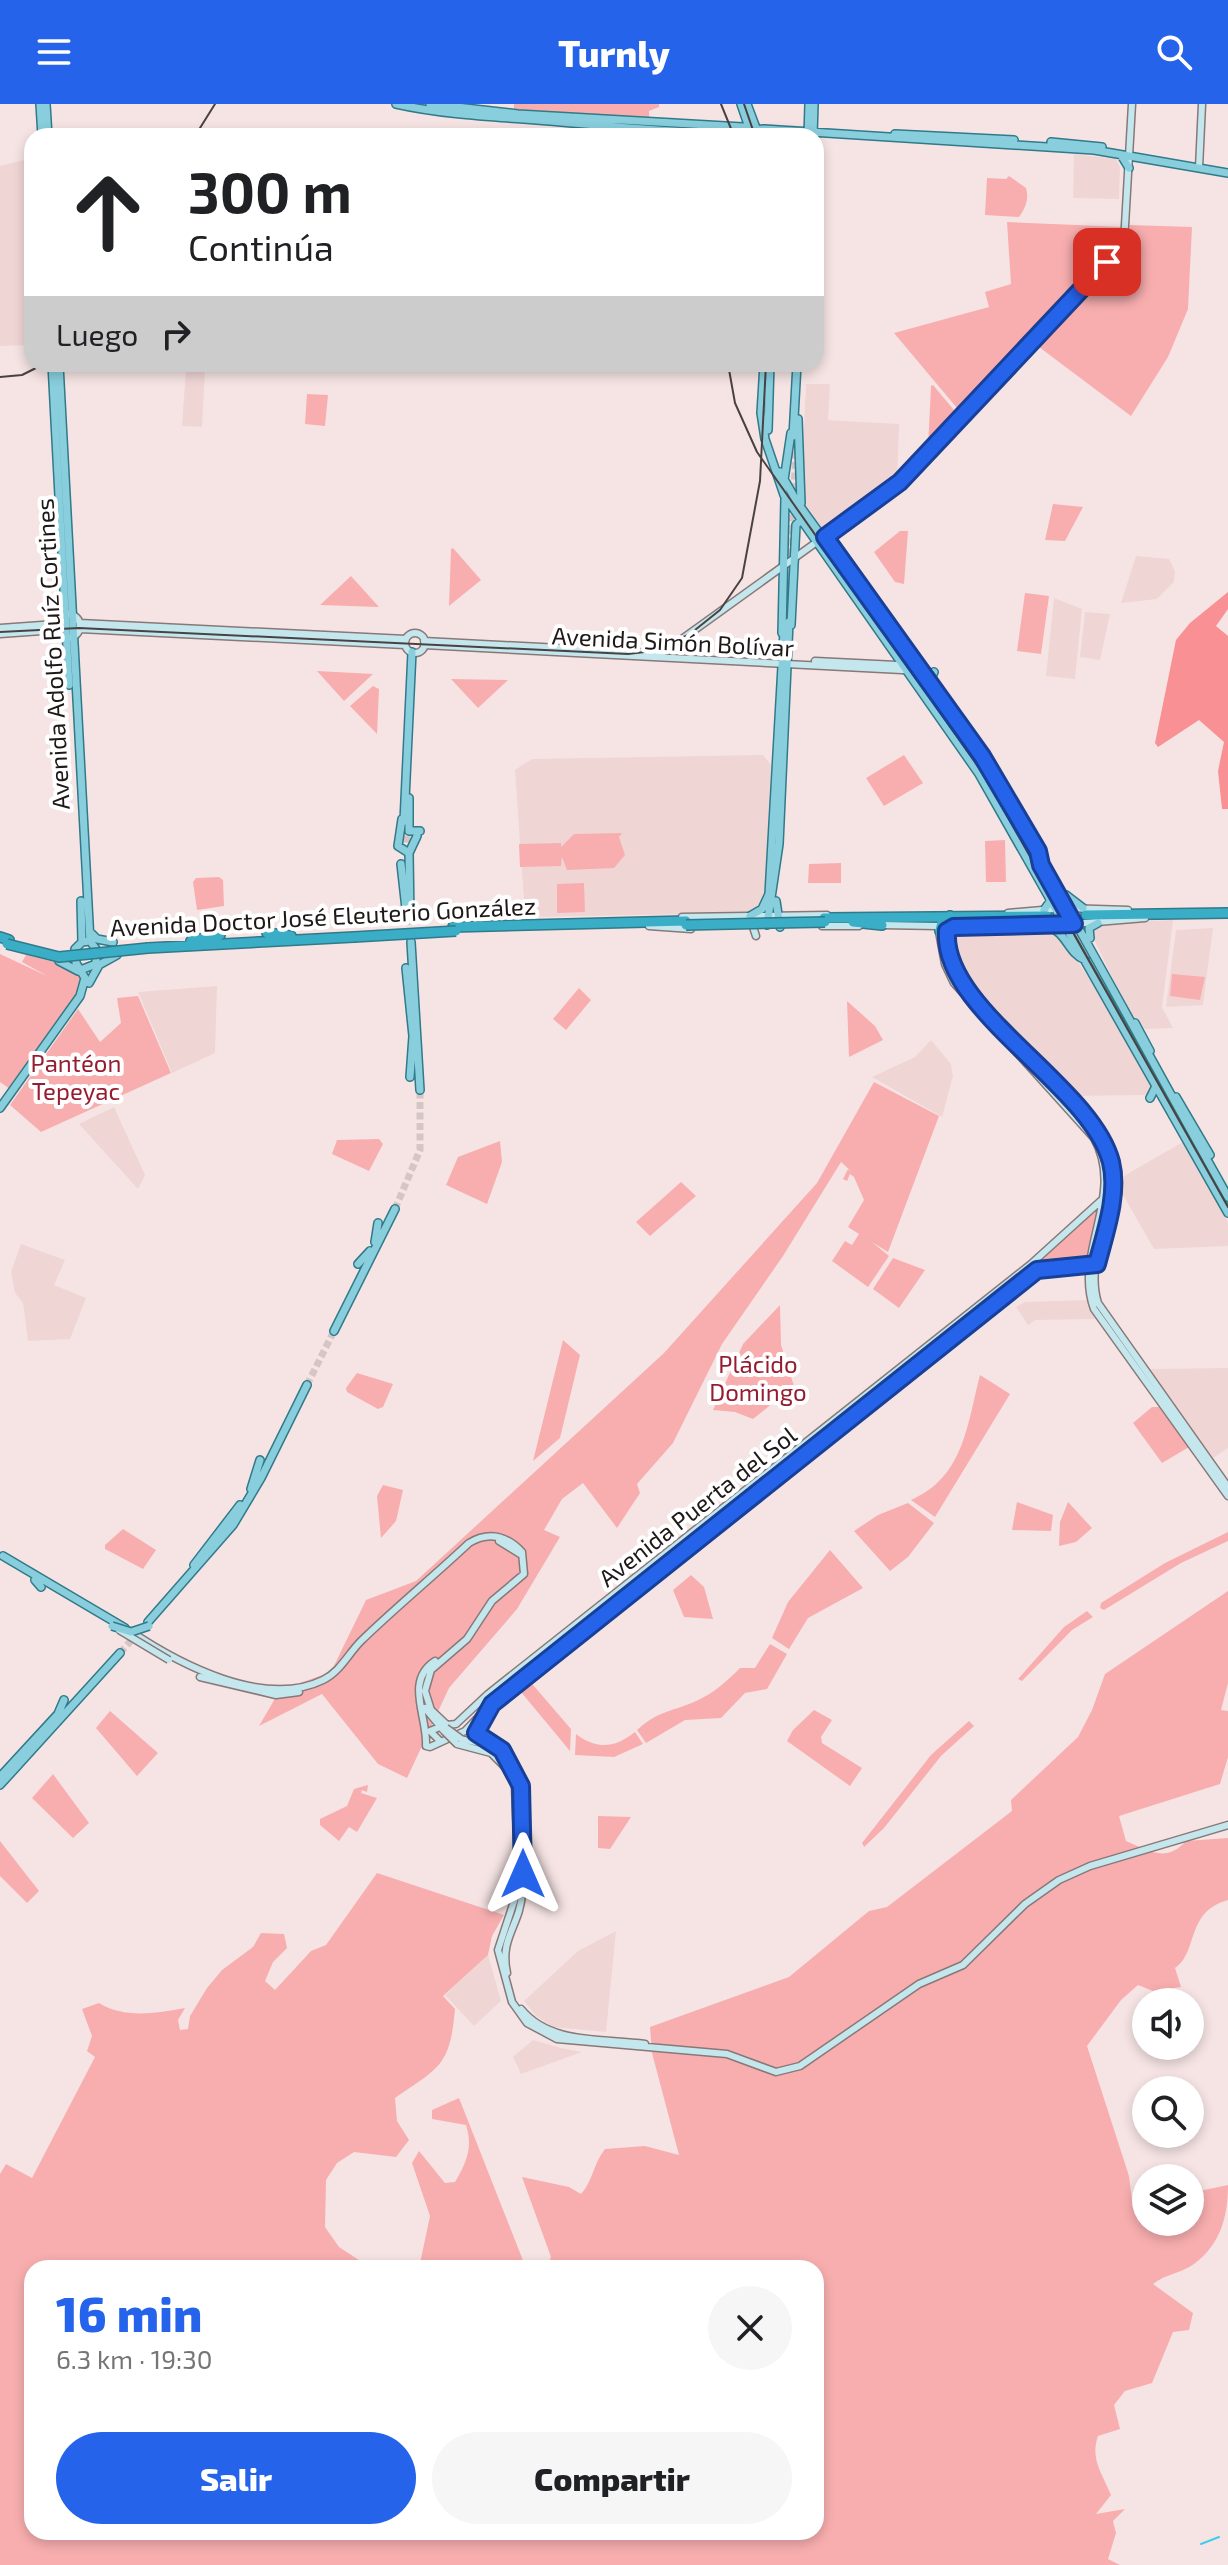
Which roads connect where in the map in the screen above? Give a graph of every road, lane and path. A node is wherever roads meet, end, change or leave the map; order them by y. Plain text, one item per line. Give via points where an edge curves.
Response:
1 (43, 104) edge
2 (396, 104) edge
3 (430, 104) edge
4 (812, 104) edge
5 (1132, 104) edge
6 (1202, 104) edge
7 (743, 106) edge
8 (500, 112) junction
9 (535, 114) junction
10 (474, 115) junction
11 (507, 119) junction
12 (735, 127) junction
13 (44, 128) edge
14 (692, 128) edge
15 (740, 128) edge
16 (752, 128) edge
17 (810, 128) edge
18 (824, 134) edge
19 (1127, 155) junction
20 (1199, 166) junction
21 (1129, 168) joint
22 (1228, 170) edge
23 (52, 372) edge
24 (59, 372) edge
25 (764, 372) edge
26 (770, 372) edge
27 (798, 372) edge
28 (795, 427) junction
29 (770, 452) junction
30 (775, 473) junction
31 (784, 480) junction
32 (770, 486) dead end
33 (784, 495) junction
34 (798, 518) junction
35 (821, 539) junction
36 (795, 558) junction
37 (784, 565) junction
38 (67, 614) junction
39 (786, 622) dead end
40 (80, 626) junction
41 (56, 627) junction
42 (0, 628) edge
43 (0, 634) edge
44 (786, 635) junction
45 (69, 642) junction
46 (405, 642) junction
47 (424, 643) junction
48 (414, 652) junction
49 (660, 655) junction
50 (784, 662) junction
51 (912, 668) junction
52 (934, 672) dead end
53 (929, 683) junction
54 (408, 794) junction
55 (406, 821) tunnel mouth
56 (772, 822) junction
57 (780, 832) junction
58 (411, 834) junction
59 (409, 853) junction
60 (1038, 854) junction
61 (770, 867) junction
62 (776, 876) junction
63 (774, 885) junction
64 (771, 895) junction
65 (1058, 895) junction
66 (1228, 913) edge
67 (1052, 914) junction
68 (719, 916) junction
69 (750, 916) junction
70 (950, 916) junction
71 (1082, 917) junction
72 (997, 918) junction
73 (1145, 918) junction
74 (781, 919) junction
75 (855, 920) junction
76 (932, 921) dead end
77 (969, 921) dead end
78 (1098, 923) junction
79 (650, 924) junction
80 (1064, 924) junction
81 (882, 925) junction
82 (84, 926) junction
83 (757, 927) junction
84 (719, 928) junction
85 (944, 931) junction
86 (267, 933) dead end
87 (220, 935) dead end
88 (756, 936) dead end
89 (293, 938) junction
90 (4, 941) edge
91 (86, 942) junction
92 (113, 942) dead end
93 (941, 943) junction
94 (190, 944) junction
95 (257, 948) dead end
96 (65, 949) dead end
97 (221, 949) dead end
98 (948, 954) junction
99 (117, 955) dead end
100 (1085, 960) junction
101 (59, 961) dead end
102 (1097, 962) junction
103 (93, 967) junction
104 (406, 968) dead end
105 (83, 969) junction
106 (958, 974) junction
107 (1107, 977) junction
108 (952, 980) junction
109 (87, 984) junction
110 (972, 995) junction
111 (415, 1011) junction
112 (985, 1017) junction
113 (419, 1037) junction
114 (419, 1076) junction
115 (410, 1077) dead end
116 (1156, 1086) junction
117 (1163, 1097) junction
118 (1150, 1098) dead end
119 (1173, 1100) junction
120 (1087, 1106) dead end
121 (0, 1108) edge
122 (0, 1115) edge
123 (1083, 1116) junction
124 (1195, 1128) junction
125 (1228, 1189) edge
126 (1105, 1197) junction
127 (1228, 1197) edge
128 (394, 1208) tunnel mouth
129 (1228, 1213) edge
130 (378, 1223) dead end
131 (392, 1228) dead end
132 (1099, 1241) junction
133 (375, 1246) junction
134 (358, 1264) dead end
135 (1094, 1265) junction
136 (1034, 1267) junction
137 (370, 1270) dead end
138 (1012, 1280) junction
139 (1001, 1299) junction
140 (332, 1330) tunnel mouth
141 (945, 1333) junction
142 (949, 1341) junction
143 (913, 1358) junction
144 (914, 1368) junction
145 (306, 1384) tunnel mouth
146 (876, 1388) junction
147 (886, 1390) junction
148 (875, 1399) junction
149 (843, 1414) junction
150 (829, 1436) junction
151 (1189, 1439) junction
152 (260, 1460) dead end
153 (276, 1461) dead end
154 (1228, 1487) edge
155 (251, 1492) junction
156 (740, 1496) junction
157 (1228, 1496) edge
158 (734, 1511) junction
159 (712, 1517) junction
160 (233, 1525) junction
161 (708, 1530) junction
162 (222, 1531) junction
163 (206, 1542) dead end
164 (225, 1543) dead end
165 (2, 1557) edge
166 (210, 1562) dead end
167 (147, 1623) junction
168 (120, 1630) junction
169 (579, 1634) junction
170 (139, 1637) junction
171 (556, 1641) junction
172 (555, 1653) junction
173 (542, 1657) junction
174 (173, 1660) junction
175 (435, 1661) junction
176 (526, 1675) junction
177 (508, 1679) junction
178 (494, 1690) junction
179 (294, 1691) junction
180 (64, 1700) dead end
181 (492, 1704) junction
182 (429, 1708) junction
183 (58, 1714) junction
184 (443, 1729) junction
185 (440, 1741) junction
186 (427, 1742) junction
187 (459, 1742) junction
188 (509, 1765) junction
189 (0, 1777) edge
190 (12, 1778) dead end
191 (0, 1786) edge
192 (1228, 1823) edge
193 (625, 2044) junction

1 - 13 main road
2 - 10 main road
3 - 8 main road
4 - 17 main road
5 - 19 main road
6 - 20 main road
7 - 12 main road
7 - 16 main road
8 - 9 main road
8 - 10 main road
9 - 11 main road
9 - 12 main road
10 - 11 main road
11 - 14 main road
12 - 15 main road
18 - 19 main road
19 - 20 main road
19 - 21 main road
20 - 22 main road
21 - 35 main road via 1124,243 909,473
23 - 38 main road, Avenida Adolfo Ruíz Cortines
24 - 38 main road, Avenida Adolfo Ruíz Cortines
25 - 29 main road via 761,413
26 - 29 main road
27 - 28 main road
28 - 31 main road
28 - 35 main road via 798,499
29 - 30 main road
29 - 31 main road
30 - 32 main road
30 - 33 main road
31 - 35 main road
33 - 34 main road
33 - 37 main road
34 - 35 main road
34 - 36 main road
35 - 36 main road
35 - 51 main road
35 - 51 main road
36 - 37 main road
36 - 44 main road
37 - 44 main road
37 - 49 main road
38 - 40 main road
38 - 41 main road
38 - 45 main road, Avenida Adolfo Ruíz Cortines
39 - 44 main road
40 - 45 main road
40 - 46 main road
41 - 42 main road
41 - 43 main road
41 - 45 main road
44 - 50 main road
45 - 82 main road, Avenida Adolfo Ruíz Cortines
46 - 47 main road, Avenida Simón Bolívar via 416,633
46 - 48 main road
47 - 48 main road
47 - 49 main road, Avenida Simón Bolívar
48 - 54 main road
49 - 50 main road, Avenida Simón Bolívar
50 - 51 main road, Avenida Simón Bolívar
50 - 56 main road
50 - 57 main road
51 - 53 main road
51 - 60 main road via 980,759
51 - 65 main road
52 - 53 main road
53 - 60 main road via 982,756
54 - 55 main road
54 - 58 main road
56 - 57 main road
56 - 61 main road
57 - 62 main road
58 - 59 main road
58 - 59 main road via 398,846
59 - 59 main road via 409,918 403,863
60 - 65 main road
61 - 63 main road
61 - 64 main road
62 - 63 main road
62 - 74 main road
63 - 64 main road
63 - 74 main road
64 - 69 main road
64 - 74 main road
65 - 67 main road
65 - 67 main road
65 - 71 main road
66 - 71 highway, Avenida Doctor José Eleuterio González
66 - 73 highway, Avenida Doctor José Eleuterio González
67 - 71 main road
67 - 71 main road, Avenida Doctor José Eleuterio González
67 - 72 highway, Avenida Doctor José Eleuterio González
67 - 80 main road
67 - 80 main road
67 - 85 main road
67 - 100 main road via 1074,953
68 - 69 main road, Avenida Doctor José Eleuterio González
68 - 79 main road, Avenida Doctor José Eleuterio González via 657,918
68 - 84 main road
69 - 74 main road, Avenida Doctor José Eleuterio González
69 - 83 main road
70 - 72 highway, Avenida Doctor José Eleuterio González
70 - 75 highway, Avenida Doctor José Eleuterio González
70 - 85 highway via 942,922
71 - 73 highway, Avenida Doctor José Eleuterio González
71 - 78 main road
71 - 80 main road
71 - 102 main road
72 - 77 highway, Avenida Doctor José Eleuterio González
73 - 78 main road
74 - 75 main road, Avenida Doctor José Eleuterio González via 847,914
74 - 81 main road, Avenida Doctor José Eleuterio González
74 - 83 main road
75 - 76 highway, Avenida Doctor José Eleuterio González
75 - 79 highway, Avenida Doctor José Eleuterio González, bridge
75 - 81 highway
78 - 107 main road via 1088,934
79 - 84 main road, Avenida Doctor José Eleuterio González
79 - 89 highway, Avenida Doctor José Eleuterio González, bridge
80 - 100 main road
81 - 85 main road, Avenida Doctor José Eleuterio González via 934,924
82 - 91 main road, Avenida Adolfo Ruíz Cortines
82 - 92 main road via 95,938
82 - 96 main road via 77,941
83 - 84 main road, Avenida Doctor José Eleuterio González
83 - 88 main road
85 - 93 main road
85 - 98 main road
86 - 89 highway
87 - 94 highway
89 - 94 highway, Avenida Doctor José Eleuterio González
89 - 95 highway
90 - 94 highway, Avenida Doctor José Eleuterio González, bridge via 57,953
91 - 103 main road via 96,952
91 - 105 main road via 75,954
93 - 98 main road
93 - 108 main road
94 - 97 highway
98 - 106 main road
99 - 109 main road via 99,965
100 - 116 main road
101 - 109 main road via 76,969
102 - 107 main road
102 - 119 main road
103 - 105 main road
103 - 109 main road
104 - 113 main road
105 - 109 main road
106 - 108 main road
106 - 110 main road
107 - 124 main road
108 - 110 main road
108 - 112 main road
109 - 121 main road
109 - 122 main road
110 - 112 main road
110 - 123 main road
111 - 113 main road
111 - 113 main road via 410,943
111 - 114 main road
112 - 126 main road via 1094,1138 1106,1168
113 - 114 main road
113 - 114 main road via 418,1090
113 - 115 main road
116 - 117 main road
116 - 118 main road
117 - 119 main road
117 - 129 main road
119 - 124 main road
119 - 127 main road
120 - 123 main road
123 - 132 main road via 1104,1143 1113,1173
124 - 125 main road
126 - 132 main road
126 - 136 main road, Avenida Puerta del Sol
128 - 133 main road
130 - 133 main road
131 - 133 main road
132 - 135 main road
133 - 134 main road
133 - 137 main road
133 - 140 main road
135 - 136 main road
135 - 151 main road via 1097,1317
136 - 138 main road, Avenida Puerta del Sol
136 - 139 main road, Avenida Puerta del Sol
138 - 139 main road
138 - 141 main road, Avenida Puerta del Sol
139 - 142 main road, Avenida Puerta del Sol
141 - 142 main road via 941,1340
141 - 143 main road, Avenida Puerta del Sol
142 - 144 main road, Avenida Puerta del Sol
143 - 144 main road via 919,1360
143 - 146 main road, Avenida Puerta del Sol
144 - 147 main road, Avenida Puerta del Sol
145 - 155 main road
146 - 147 main road
146 - 148 main road via 881,1391
146 - 149 main road, Avenida Puerta del Sol
147 - 148 main road, Avenida Puerta del Sol
148 - 150 main road, Avenida Puerta del Sol
149 - 150 main road via 827,1428
149 - 156 main road, Avenida Puerta del Sol
150 - 158 main road, Avenida Puerta del Sol
151 - 154 main road
151 - 157 main road
152 - 155 main road
153 - 155 main road
155 - 160 main road
155 - 162 main road
156 - 158 main road via 728,1509
156 - 159 main road, Avenida Puerta del Sol
158 - 161 main road, Avenida Puerta del Sol
159 - 161 main road via 719,1519
159 - 171 main road, Avenida Puerta del Sol
160 - 164 main road
160 - 167 main road
161 - 169 main road, Avenida Puerta del Sol
162 - 163 main road
162 - 167 main road
165 - 168 main road
165 - 168 main road
166 - 167 main road
167 - 168 main road, bridge via 131,1632
168 - 170 main road
168 - 170 main road
168 - 174 main road, bridge
169 - 171 main road
169 - 172 main road, Avenida Puerta del Sol
170 - 174 main road via 155,1653
171 - 172 main road
171 - 173 main road, Avenida Puerta del Sol
172 - 173 main road, Avenida Puerta del Sol
173 - 176 main road
173 - 177 main road, Avenida Puerta del Sol
174 - 179 main road via 204,1678 276,1695
175 - 179 main road via 465,1636 485,1604 521,1572 522,1558 507,1545 487,1539 472,1546 332,1679
175 - 184 main road via 424,1678 422,1697
175 - 186 main road via 418,1687
176 - 177 main road
176 - 181 main road
177 - 178 main road, Avenida Puerta del Sol
178 - 182 main road via 451,1726
178 - 185 main road via 463,1729
179 - 182 main road via 331,1675 469,1543 487,1535 509,1541 525,1557 524,1574 492,1601 467,1639 433,1668 425,1684
180 - 183 main road
181 - 186 main road via 462,1734 433,1747
181 - 188 main road via 476,1733 495,1743
182 - 184 main road
183 - 189 main road
183 - 191 main road via 118,1652
184 - 185 main road via 430,1731
184 - 187 main road, bridge
185 - 186 main road
187 - 188 main road via 491,1746
187 - 193 main road via 491,1753 515,1785 519,1886 498,1950 512,2002 521,2017 550,2037
188 - 193 main road via 522,1796 522,1891 503,1952 518,2006 541,2028 558,2035
190 - 191 main road
192 - 193 main road via 1059,1880 1025,1904 972,1959 919,1984 792,2070 768,2070 727,2054

